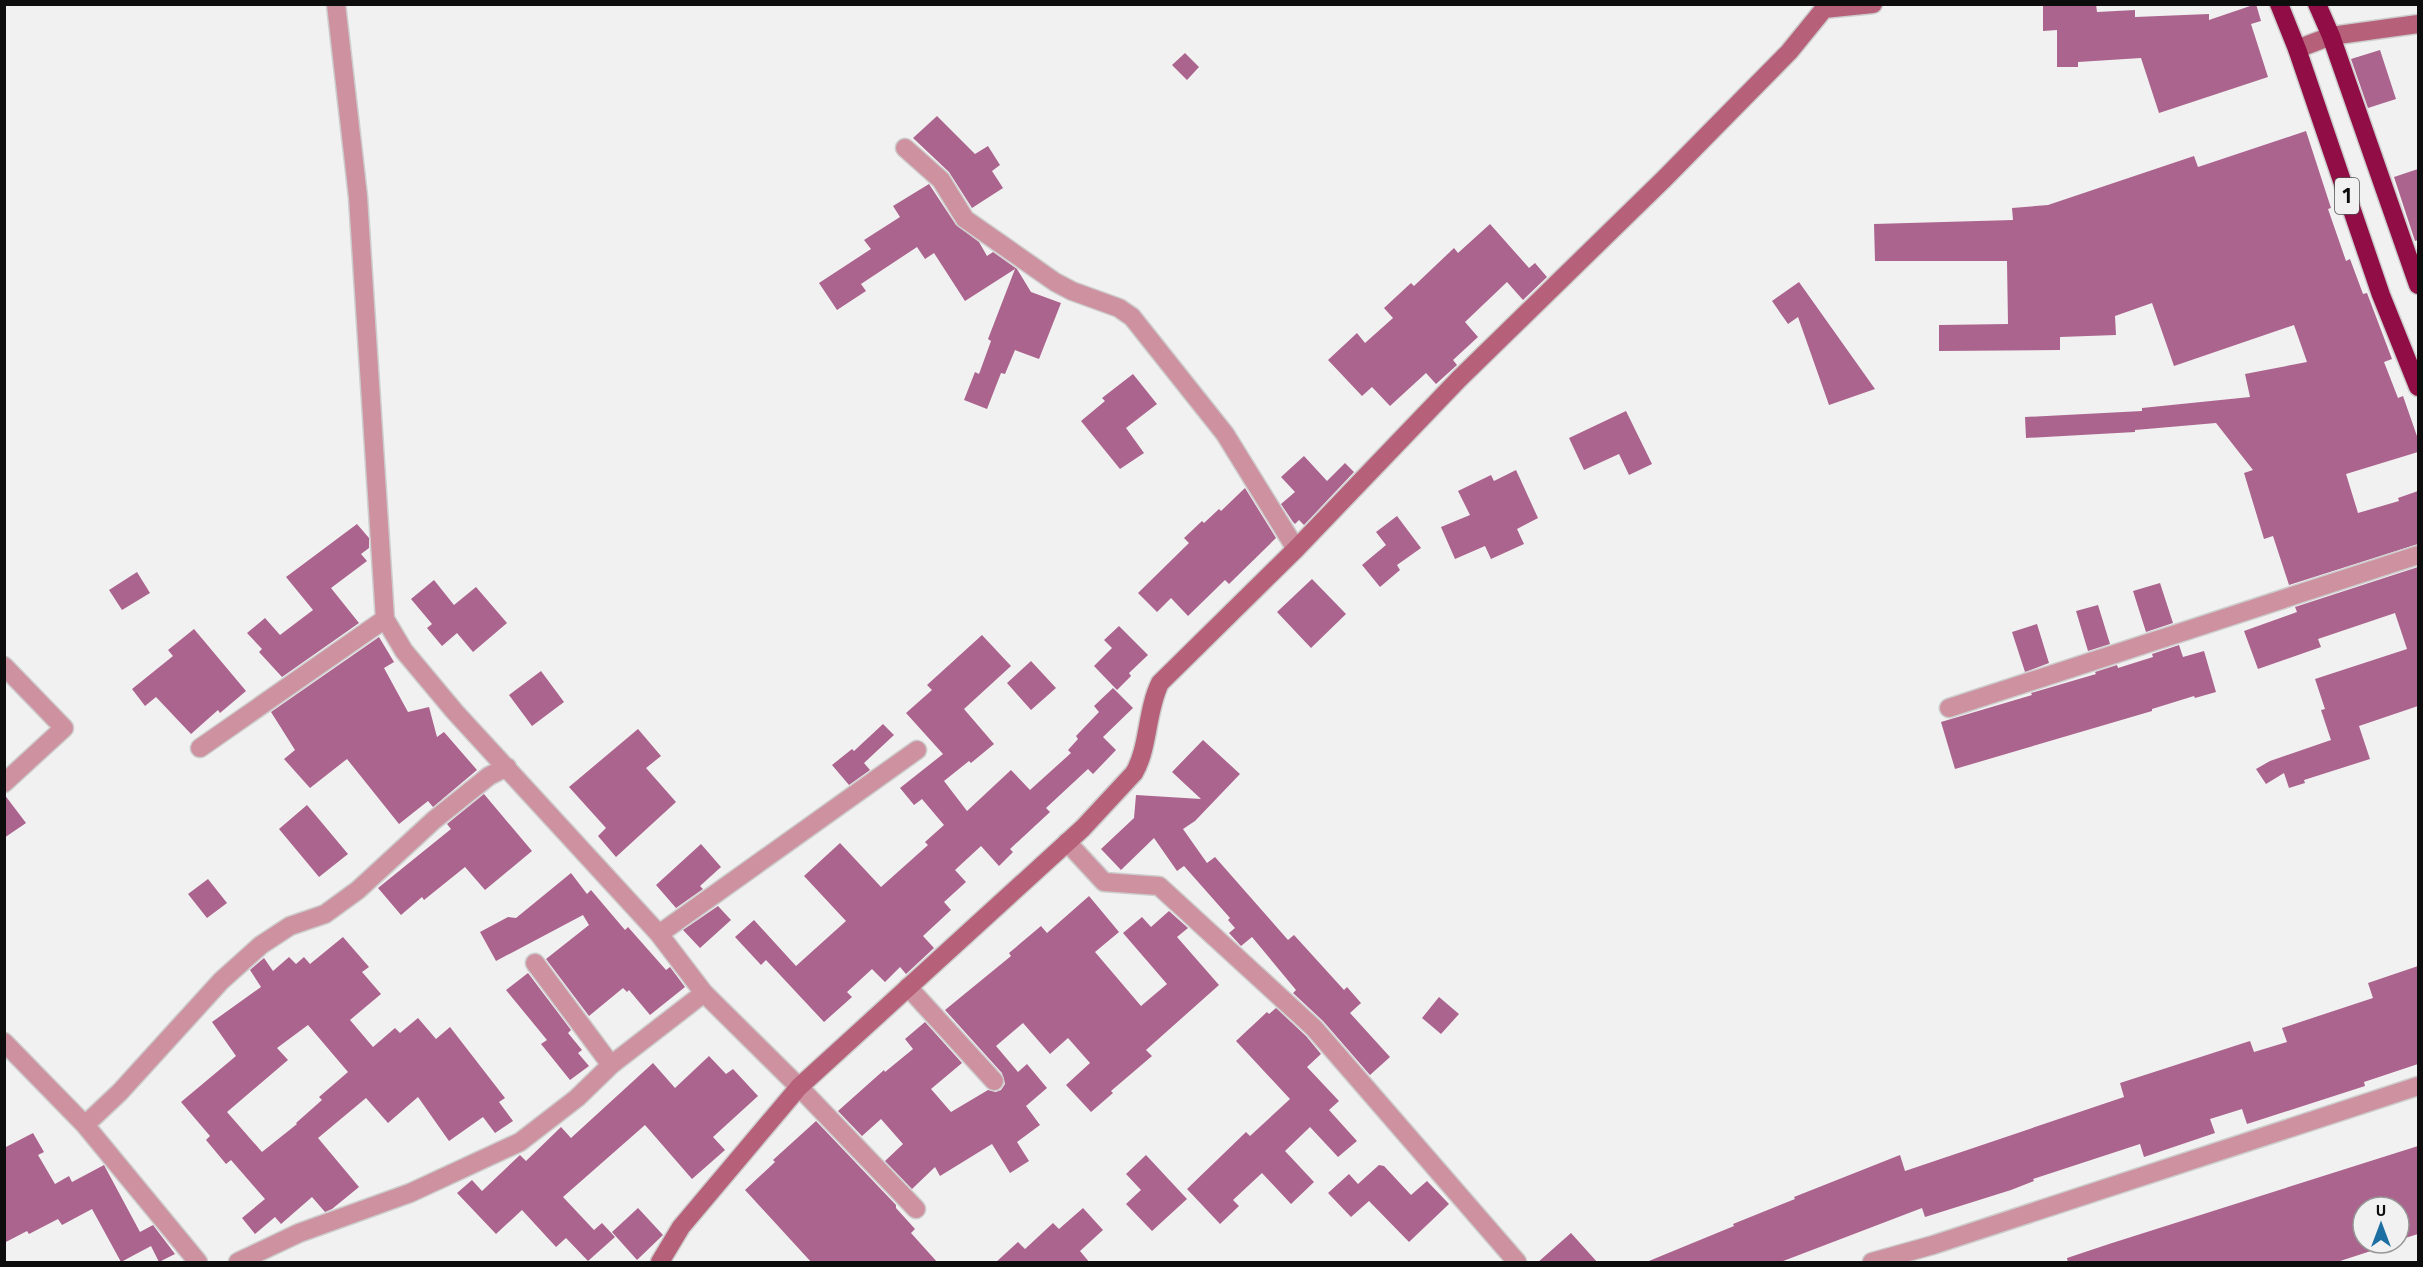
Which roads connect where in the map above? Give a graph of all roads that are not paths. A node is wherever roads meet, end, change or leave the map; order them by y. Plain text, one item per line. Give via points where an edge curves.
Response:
1 (336, 4) edge
2 (1873, 4) edge
3 (2279, 4) edge
4 (2317, 4) edge
5 (1822, 7) edge
6 (2418, 24) edge
7 (2331, 36) junction
8 (2297, 49) junction
9 (905, 148) dead end
10 (2418, 285) edge
11 (2418, 387) edge
12 (1296, 549) junction
13 (2418, 555) edge
14 (385, 619) junction
15 (4, 666) edge
16 (1949, 708) dead end
17 (200, 748) dead end
18 (917, 750) dead end
19 (507, 767) junction
20 (4, 783) edge
21 (1067, 842) junction
22 (659, 934) junction
23 (535, 963) dead end
24 (908, 987) junction
25 (704, 993) junction
26 (4, 1042) edge
27 (611, 1065) junction
28 (994, 1082) dead end
29 (2418, 1086) edge
30 (799, 1087) junction
31 (85, 1125) junction
32 (916, 1209) dead end
33 (198, 1263) edge
34 (238, 1263) edge
35 (660, 1263) edge
36 (1516, 1263) edge
37 (1872, 1263) edge

1 - 14 street via 358,197
2 - 5 street
3 - 8 highway, 1
4 - 7 highway, 1
5 - 12 street via 1789,52 1459,379
6 - 7 street
7 - 8 street
7 - 10 highway, 1
8 - 11 highway, 1 via 2381,295
9 - 12 street via 941,180 965,219 1054,282 1132,317 1225,434
12 - 21 street via 1160,683 1152,701 1140,764
13 - 16 street
14 - 17 street
14 - 19 street via 404,651 484,746
15 - 20 street via 64,728
18 - 22 street
19 - 22 street
19 - 31 street via 489,776 434,820 358,890 324,914 290,926 261,945 221,981
21 - 24 street
21 - 36 street via 1104,882 1159,886 1314,1028
22 - 25 street
23 - 27 street
24 - 28 street
24 - 30 street
25 - 27 street
25 - 30 street
26 - 31 street
27 - 34 street via 577,1098 520,1142 410,1192 299,1233
29 - 37 street
30 - 32 street
30 - 35 street via 681,1227
31 - 33 street

